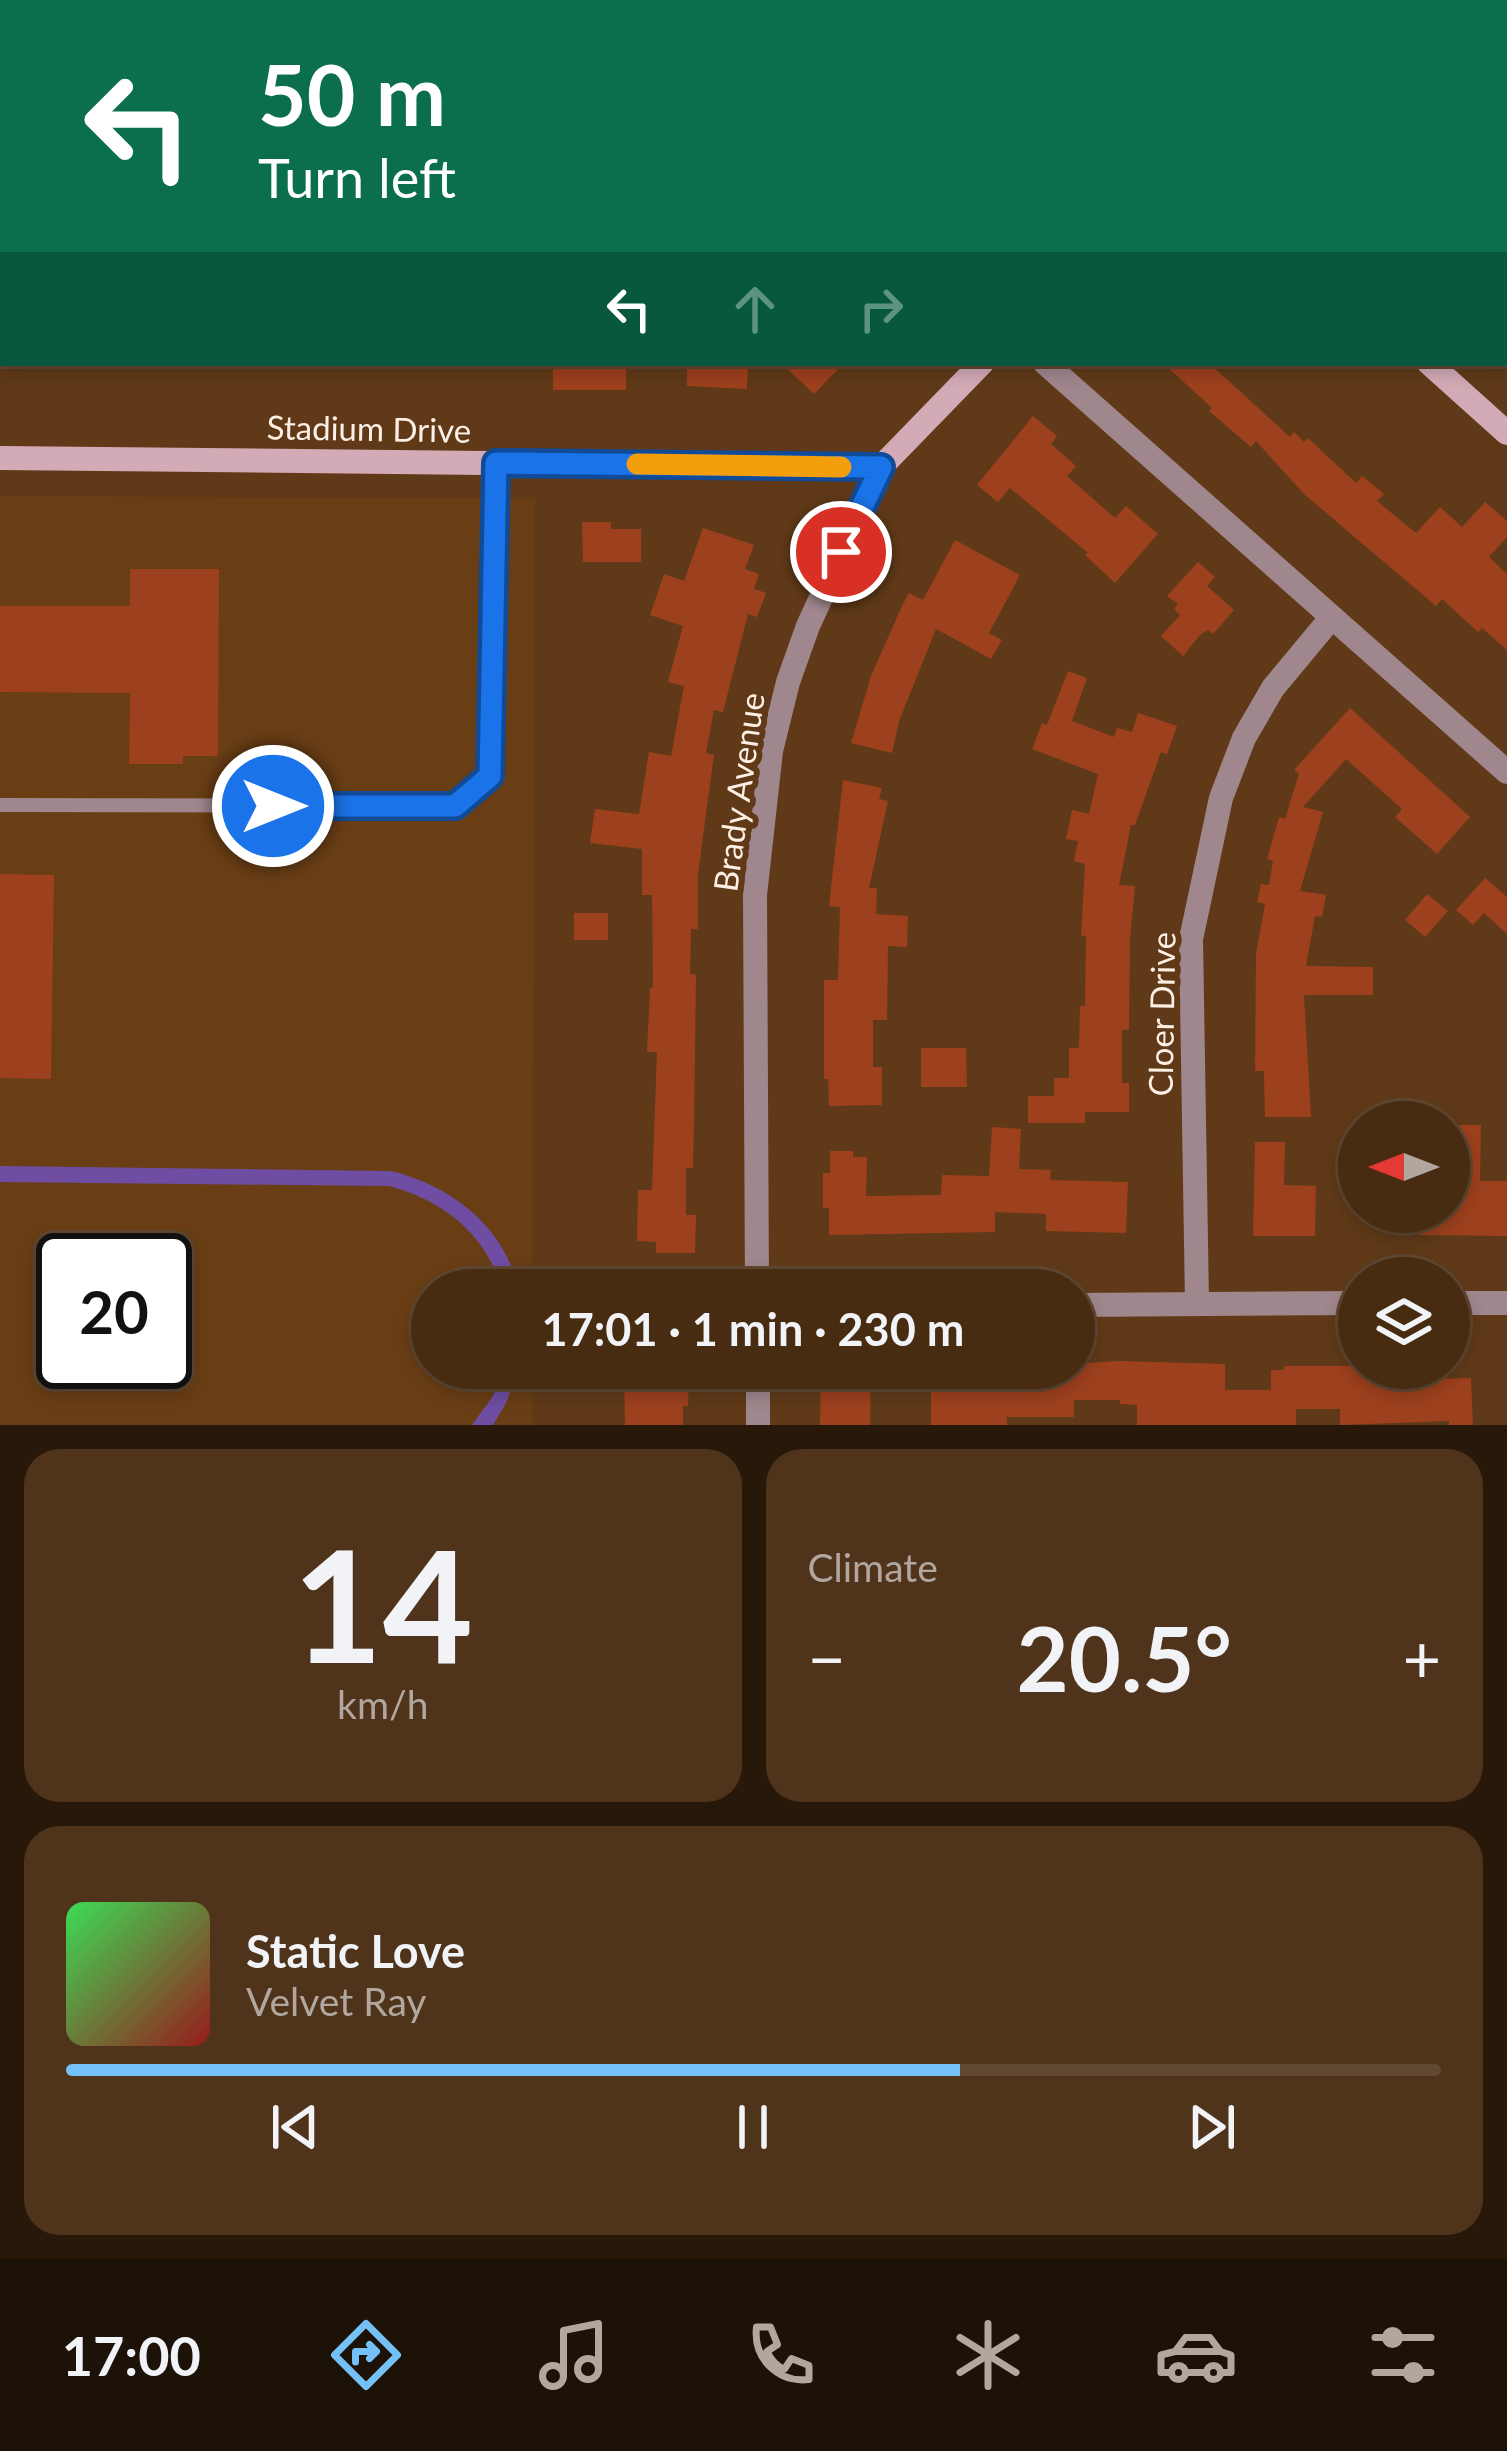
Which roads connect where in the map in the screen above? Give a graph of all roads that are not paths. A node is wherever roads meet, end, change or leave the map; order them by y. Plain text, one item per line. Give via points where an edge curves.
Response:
1 (979, 366) edge
2 (1048, 366) edge
3 (1432, 366) edge
4 (1507, 433) edge
5 (0, 458) edge
6 (496, 463) junction
7 (881, 467) junction
8 (1332, 617) junction
9 (1507, 772) edge
10 (0, 805) edge
11 (757, 1269) edge
12 (1197, 1303) junction
13 (1338, 1303) edge
14 (1470, 1303) edge
15 (1507, 1303) edge
16 (1095, 1305) edge
17 (758, 1389) edge
18 (758, 1425) edge

1 - 7 street, Brady Avenue
2 - 8 street
3 - 4 street
5 - 6 street, Stadium Drive
6 - 7 street, Stadium Drive
6 - 10 lane via 490,776 455,806
7 - 11 street, Brady Avenue via 808,626 771,751 755,895
8 - 9 street
8 - 12 street, Cloer Drive via 1244,738 1221,798 1191,940
12 - 13 street
12 - 16 street
14 - 15 street
17 - 18 street

